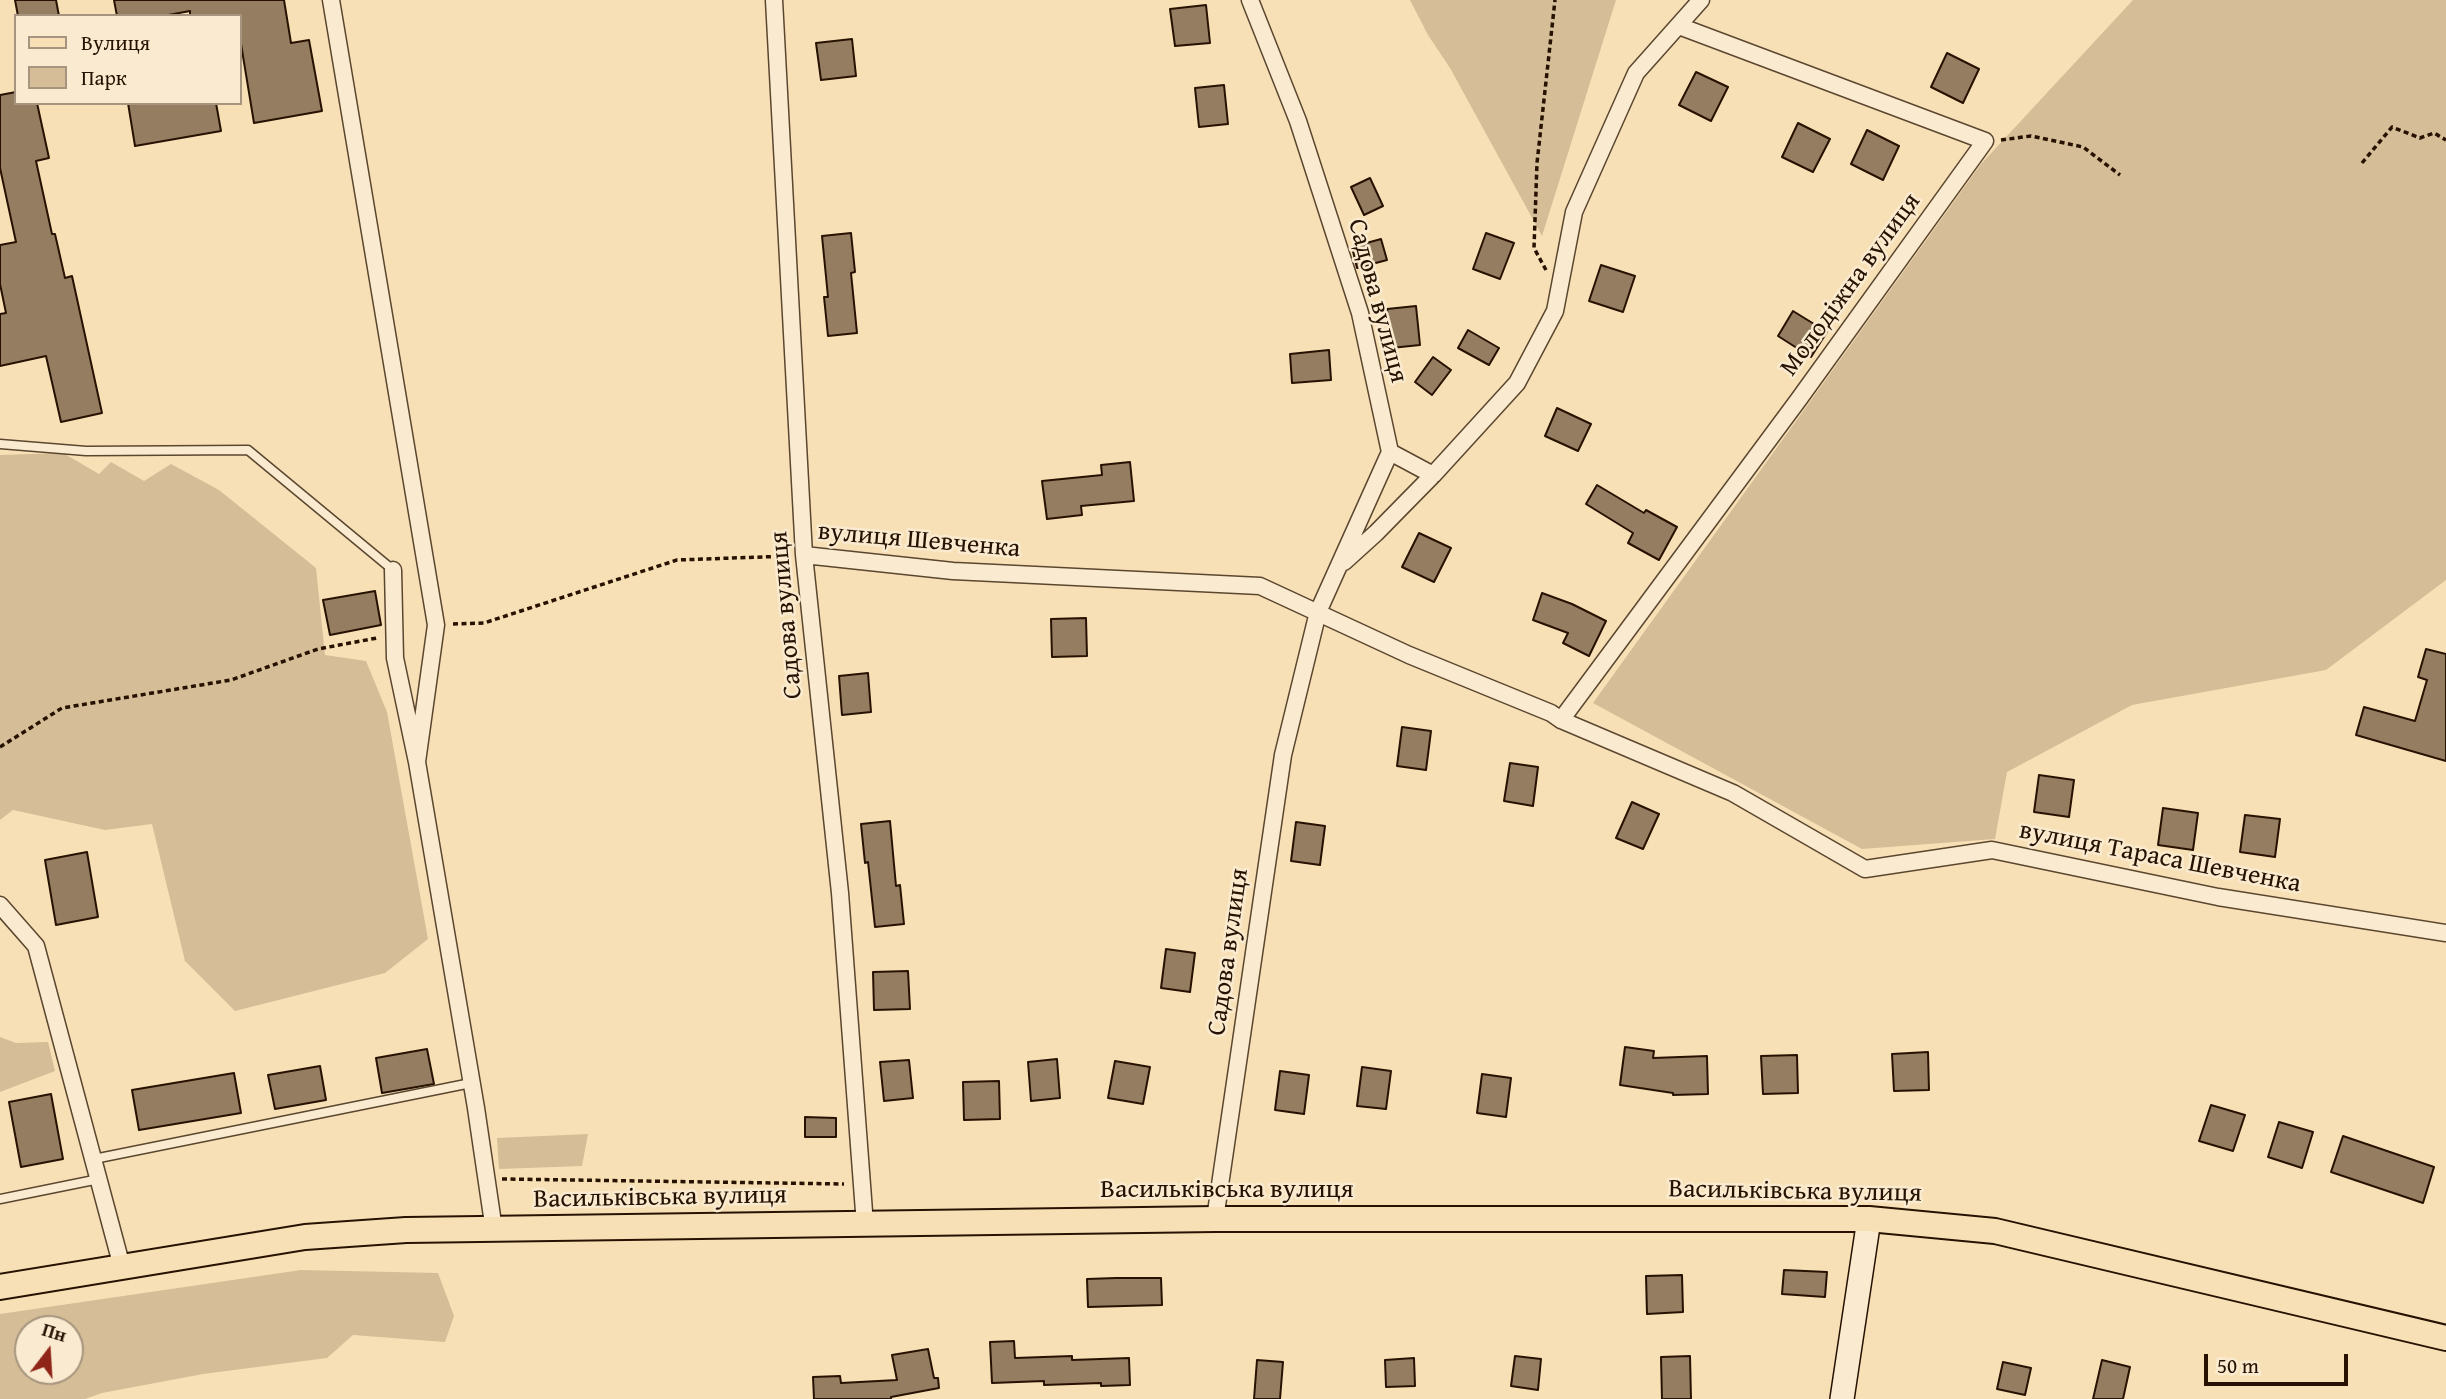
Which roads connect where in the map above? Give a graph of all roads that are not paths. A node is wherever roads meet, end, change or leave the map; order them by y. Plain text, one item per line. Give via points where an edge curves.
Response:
1 (331, 0) edge
2 (774, 0) edge
3 (1251, 0) edge
4 (1701, 0) edge
5 (1679, 26) junction
6 (0, 444) edge
7 (1390, 452) junction
8 (1433, 475) junction
9 (804, 555) junction
10 (1339, 566) junction
11 (393, 570) joint
12 (1318, 612) junction
13 (1562, 720) junction
14 (416, 762) junction
15 (0, 905) edge
16 (2446, 933) edge
17 (471, 1083) junction
18 (94, 1159) junction
19 (99, 1179) junction
20 (0, 1199) edge
21 (1215, 1219) junction
22 (1869, 1219) junction
23 (865, 1225) junction
24 (494, 1230) junction
25 (122, 1266) junction
26 (0, 1287) edge
27 (2446, 1338) edge
28 (1842, 1399) edge

1 - 14 street via 436,625
2 - 9 street, Садова вулиця
3 - 7 street, Садова вулиця via 1298,121 1360,313
4 - 5 street
5 - 8 street via 1636,74 1574,212 1555,311 1517,383
5 - 13 street, Молодіжна вулиця via 1985,141
6 - 11 lane via 86,451 248,450
7 - 8 street
7 - 10 street, Садова вулиця
8 - 10 street
9 - 12 street, вулиця Шевченка via 953,571 1260,586
9 - 23 street, Садова вулиця via 840,893
10 - 12 street, Садова вулиця
11 - 14 street via 394,658
12 - 13 street
12 - 21 street, Садова вулиця via 1283,755
13 - 16 street, вулиця Тараса Шевченка via 1733,793 1866,869 1992,850 2218,897
14 - 17 street
15 - 18 street via 36,946
17 - 18 lane
17 - 24 street
18 - 19 street
19 - 20 lane
19 - 25 street
21 - 22 main road, Васильківська вулиця
21 - 23 main road, Васильківська вулиця
22 - 27 main road, Васильківська вулиця via 1995,1231
22 - 28 street
23 - 24 main road, Васильківська вулиця
24 - 25 main road, Васильківська вулиця via 305,1237
25 - 26 main road, Васильківська вулиця

